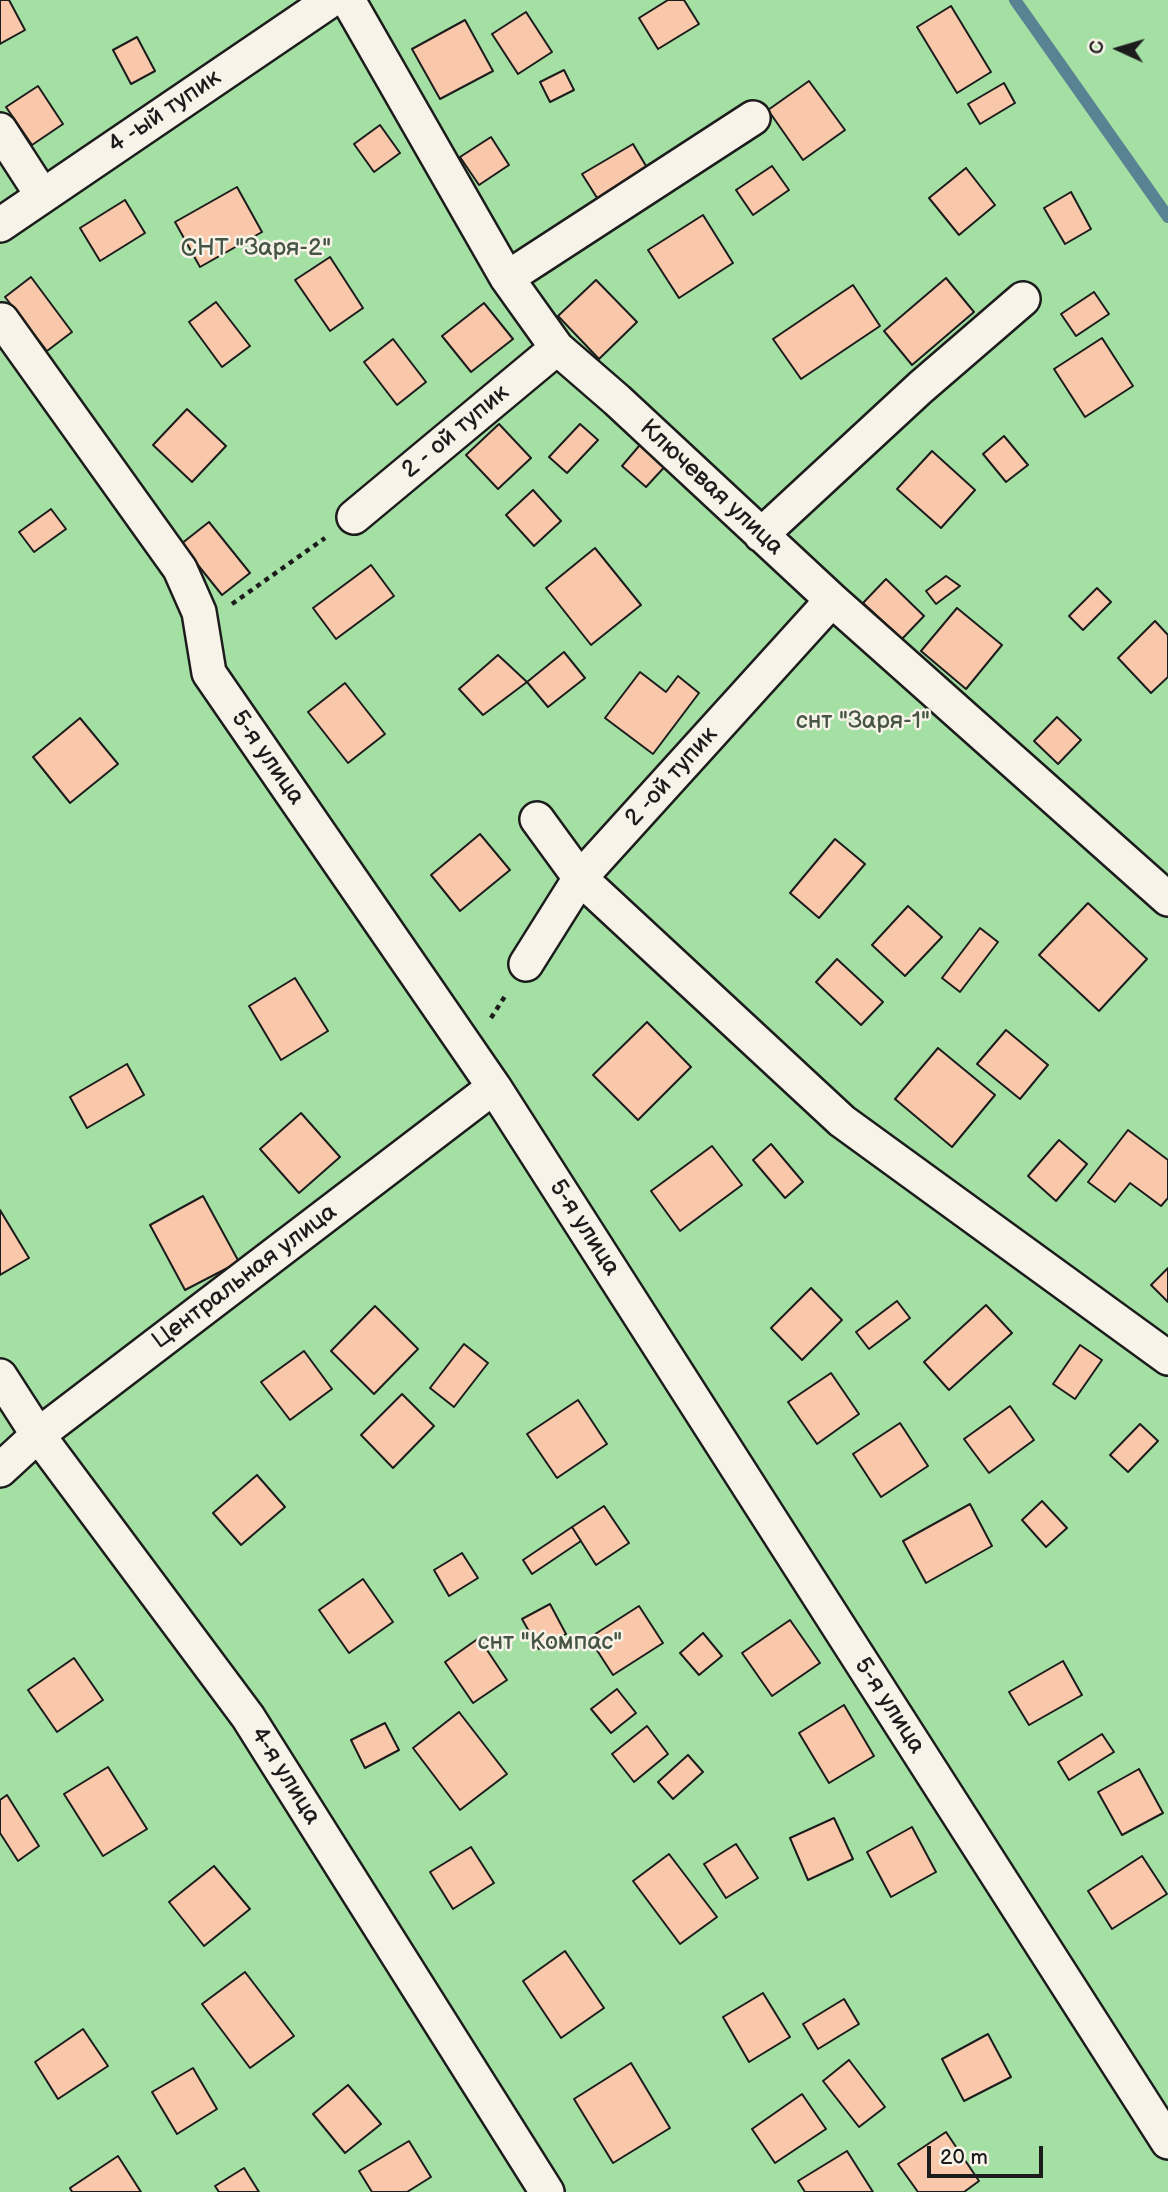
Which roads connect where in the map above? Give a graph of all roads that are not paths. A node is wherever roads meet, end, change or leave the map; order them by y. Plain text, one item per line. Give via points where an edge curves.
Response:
1 (331, 0) edge
2 (348, 0) edge
3 (753, 118) dead end
4 (0, 130) edge
5 (42, 195) junction
6 (0, 225) edge
7 (507, 278) junction
8 (1023, 299) dead end
9 (2, 320) dead end
10 (557, 348) junction
11 (354, 517) road end
12 (761, 535) junction
13 (832, 600) junction
14 (537, 818) dead end
15 (580, 878) junction
16 (1168, 899) edge
17 (526, 964) road end
18 (494, 1087) junction
19 (1168, 1358) edge
20 (0, 1377) edge
21 (38, 1434) junction
22 (0, 1470) edge
23 (1168, 2142) edge
24 (547, 2192) edge

1 - 5 street, 4 -ый тупик
2 - 7 street, Ключевая улица
3 - 7 street
4 - 5 street
5 - 6 street, 4 -ый тупик
7 - 10 street, Ключевая улица
8 - 12 street via 920,387
9 - 18 street, 5-я улица via 180,569 199,612 209,673
10 - 11 street, 2 - ой тупик
10 - 12 street, Ключевая улица
12 - 13 street, Ключевая улица
13 - 15 street, 2 -ой тупик
13 - 16 street, Ключевая улица
14 - 15 street
15 - 17 street, 2 -ой тупик
15 - 19 street via 842,1121
18 - 21 street, Центральная улица
18 - 23 street, 5-я улица
20 - 21 street, 4-я улица
21 - 22 street, Центральная улица
21 - 24 street, 4-я улица via 248,1717

